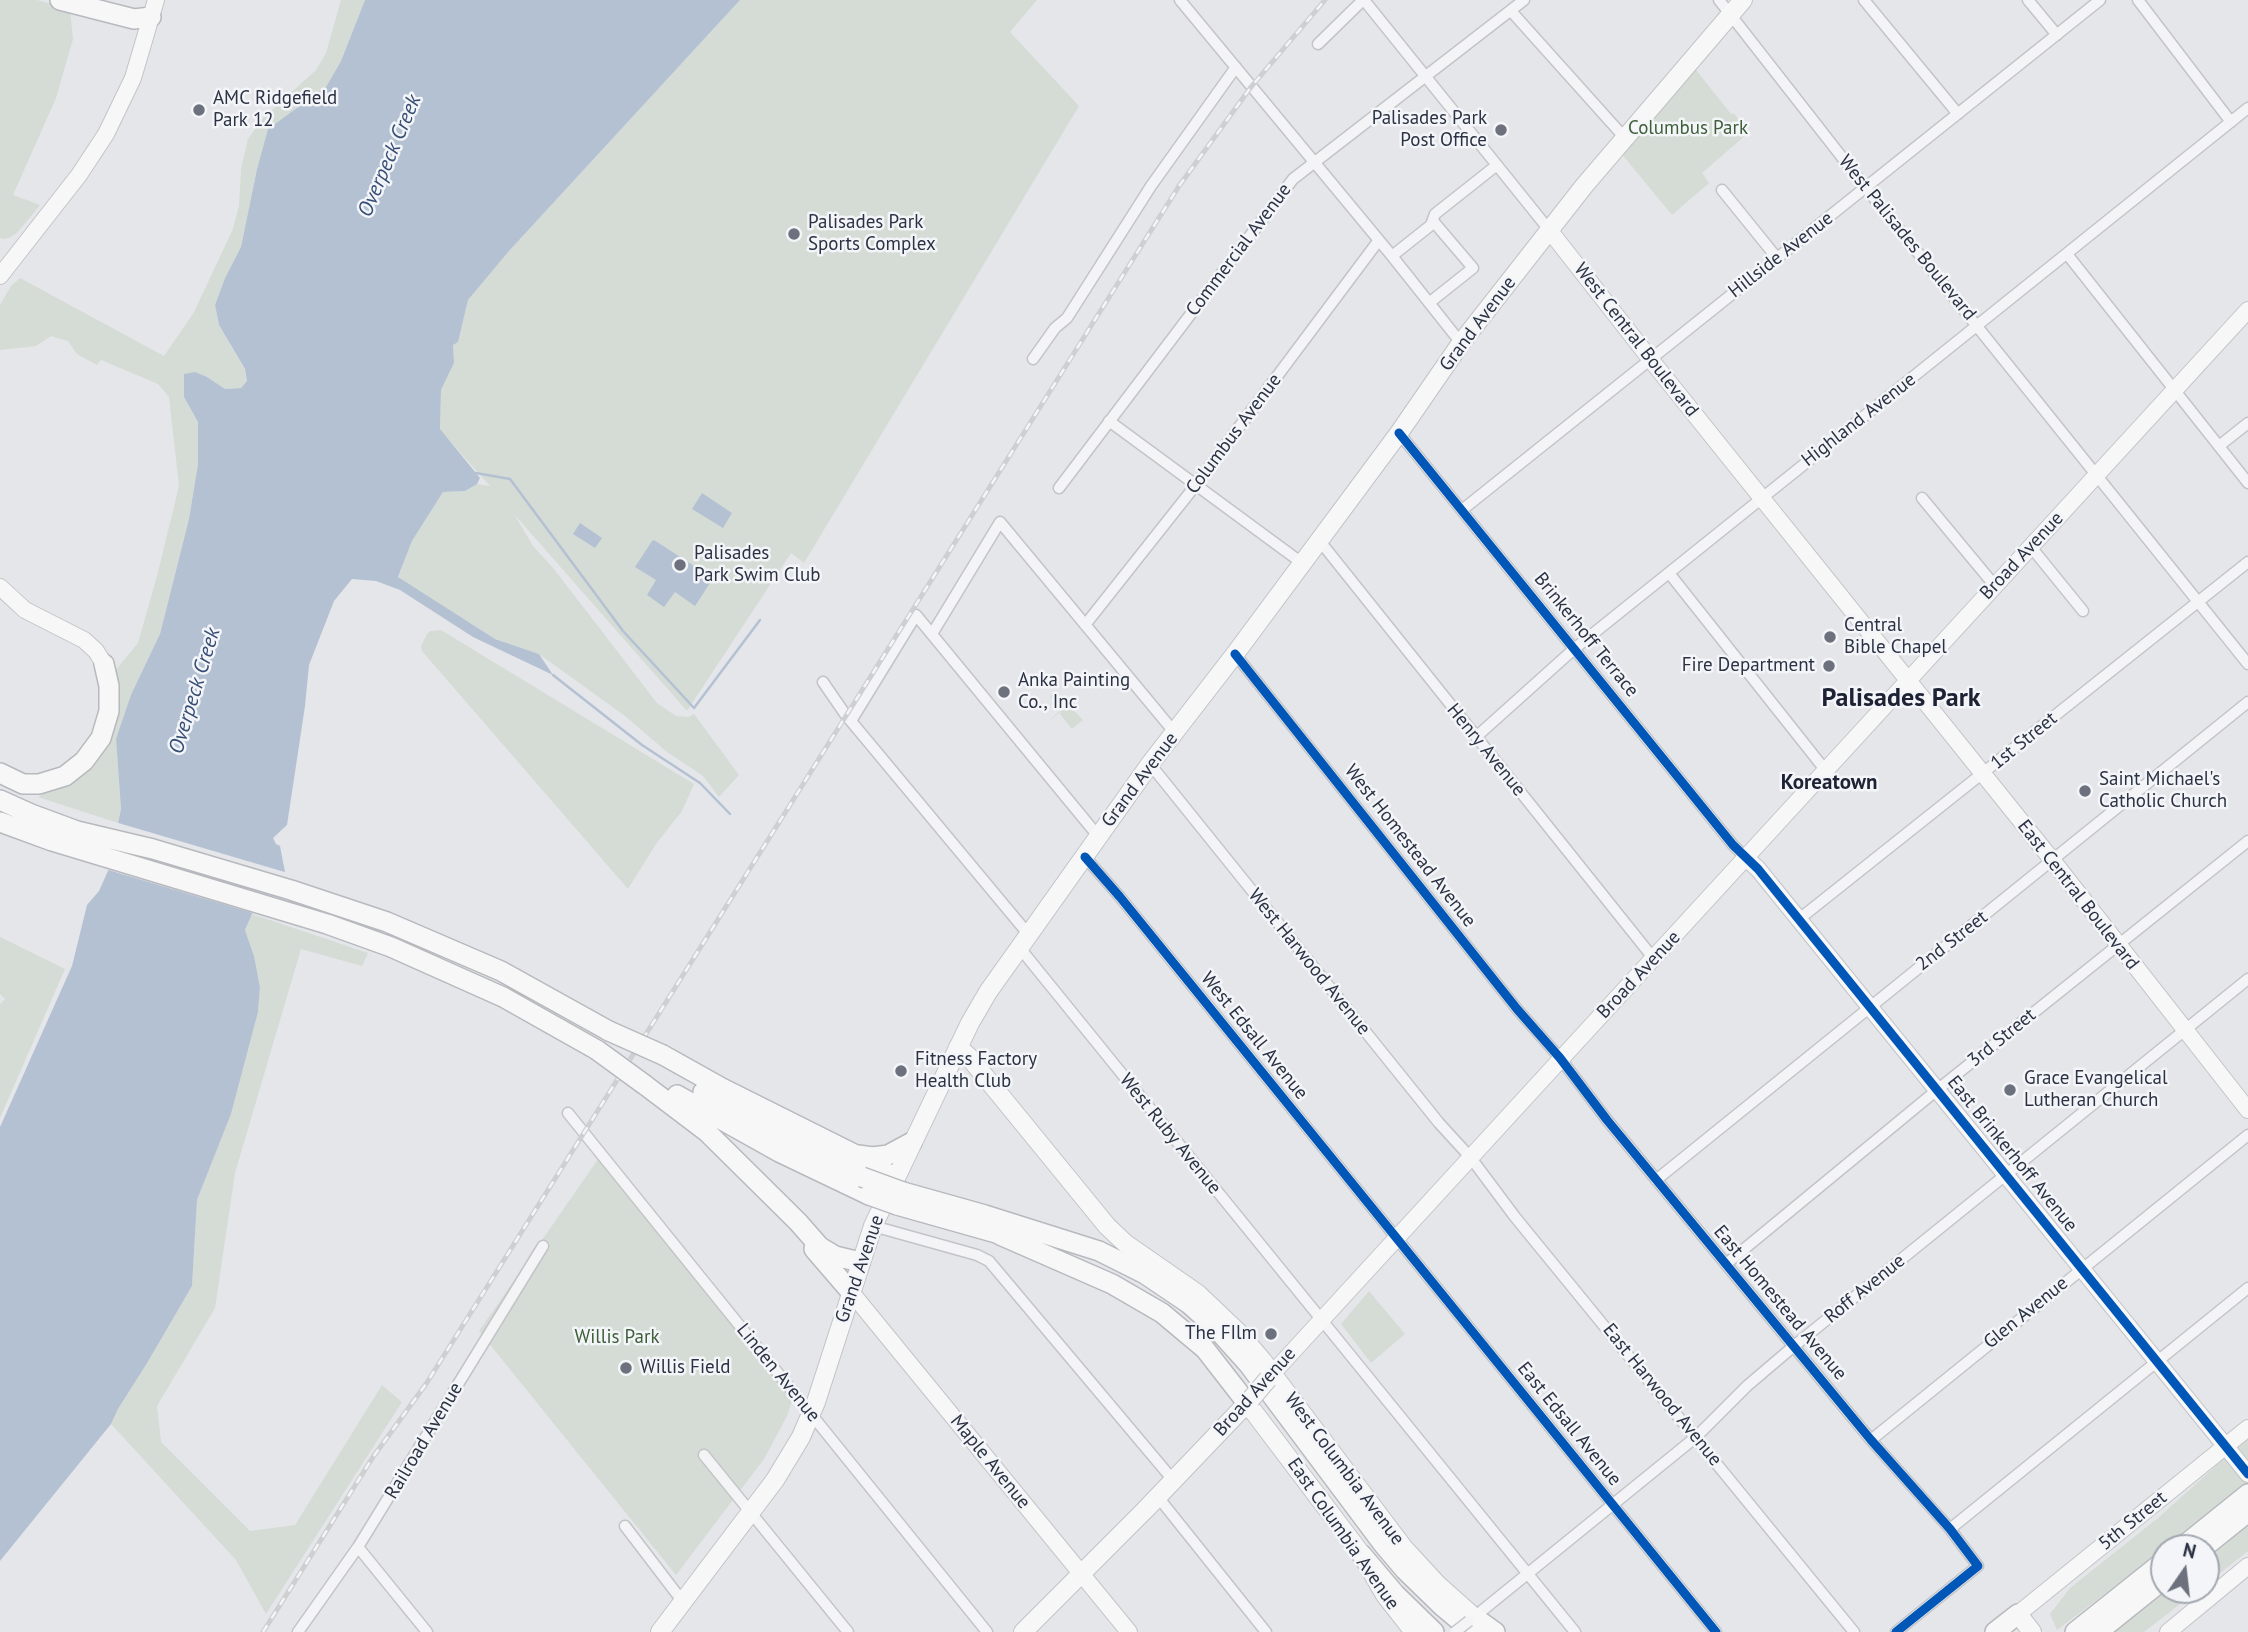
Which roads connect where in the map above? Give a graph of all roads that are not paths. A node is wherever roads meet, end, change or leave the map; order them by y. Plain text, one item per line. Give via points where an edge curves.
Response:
1 (60, 0) edge
2 (112, 0) edge
3 (1181, 0) edge
4 (1363, 0) edge
5 (1524, 0) edge
6 (1718, 0) edge
7 (1743, 0) edge
8 (1864, 0) edge
9 (2028, 0) edge
10 (2100, 0) edge
11 (2138, 0) edge
12 (153, 8) edge
13 (1511, 11) junction
14 (1730, 15) junction
15 (2057, 35) junction
16 (1318, 44) dead end
17 (1236, 67) junction
18 (1427, 77) junction
19 (2248, 108) edge
20 (1958, 114) junction
21 (2231, 122) junction
22 (1624, 137) junction
23 (1314, 162) junction
24 (1497, 165) junction
25 (1866, 188) junction
26 (1722, 190) dead end
27 (1433, 221) junction
28 (1550, 231) junction
29 (1379, 240) junction
30 (2067, 254) junction
31 (1392, 256) junction
32 (5, 258) edge
33 (1777, 258) junction
34 (0, 276) edge
35 (1429, 303) junction
36 (2248, 310) edge
37 (1978, 327) junction
38 (1461, 344) junction
39 (1033, 359) dead end
40 (1651, 360) junction
41 (2175, 390) junction
42 (1109, 421) junction
43 (2248, 423) edge
44 (1399, 433) junction
45 (2219, 446) junction
46 (2097, 475) junction
47 (2248, 483) edge
48 (1195, 486) junction
49 (1059, 488) dead end
50 (1762, 498) junction
51 (1922, 498) dead end
52 (1462, 510) junction
53 (1319, 540) junction
54 (2031, 547) junction
55 (2248, 562) edge
56 (1302, 563) junction
57 (1669, 573) junction
58 (1995, 586) junction
59 (0, 587) edge
60 (2198, 601) junction
61 (2083, 611) dead end
62 (1085, 625) junction
63 (932, 635) junction
64 (1574, 649) junction
65 (1235, 654) junction
66 (104, 664) joint
67 (2248, 664) edge
68 (1908, 680) junction
69 (823, 682) dead end
70 (2248, 702) edge
71 (851, 721) junction
72 (1175, 733) junction
73 (1476, 737) junction
74 (1150, 764) junction
75 (1826, 771) junction
76 (0, 773) edge
77 (1983, 774) junction
78 (0, 785) edge
79 (0, 800) edge
80 (0, 822) edge
81 (76, 833) junction
82 (1098, 836) junction
83 (2248, 841) edge
84 (1085, 857) junction
85 (1746, 858) junction
86 (2053, 861) junction
87 (1798, 920) junction
88 (1024, 941) junction
89 (2118, 946) junction
90 (1654, 959) junction
91 (2248, 979) edge
92 (1869, 1007) junction
93 (2184, 1029) junction
94 (958, 1047) junction
95 (1560, 1058) junction
96 (654, 1071) junction
97 (1937, 1090) junction
98 (2248, 1110) edge
99 (568, 1113) dead end
100 (2248, 1135) edge
101 (912, 1142) junction
102 (854, 1154) junction
103 (1471, 1158) junction
104 (2006, 1175) junction
105 (1656, 1180) junction
106 (898, 1192) junction
107 (777, 1201) junction
108 (989, 1224) junction
109 (873, 1226) junction
110 (1396, 1238) junction
111 (542, 1246) dead end
112 (860, 1262) junction
113 (1726, 1264) junction
114 (1155, 1265) junction
115 (2082, 1268) junction
116 (2248, 1288) edge
117 (850, 1292) junction
118 (1322, 1319) junction
119 (1794, 1346) junction
120 (2157, 1361) junction
121 (1270, 1376) junction
122 (1249, 1401) junction
123 (811, 1414) junction
124 (2248, 1428) edge
125 (1696, 1437) junction
126 (1871, 1440) junction
127 (2225, 1446) junction
128 (704, 1455) dead end
129 (2248, 1474) edge
130 (1173, 1480) junction
131 (1157, 1497) junction
132 (2247, 1501) edge
133 (1612, 1504) junction
134 (751, 1513) junction
135 (625, 1526) dead end
136 (1950, 1530) junction
137 (2201, 1534) edge
138 (2216, 1534) edge
139 (358, 1547) junction
140 (1362, 1555) junction
141 (2248, 1566) edge
142 (2150, 1572) edge
143 (1082, 1574) junction
144 (1528, 1574) junction
145 (2150, 1590) edge
146 (683, 1602) junction
147 (2018, 1614) junction
148 (1465, 1627) edge
149 (298, 1632) edge
150 (427, 1632) edge
151 (660, 1632) edge
152 (848, 1632) edge
153 (988, 1632) edge
154 (1023, 1632) edge
155 (1129, 1632) edge
156 (1266, 1632) edge
157 (1413, 1632) edge
158 (1434, 1632) edge
159 (1495, 1632) edge
160 (1575, 1632) edge
161 (1716, 1632) edge
162 (1854, 1632) edge
163 (1896, 1632) edge
164 (1996, 1632) edge
165 (2032, 1632) edge
166 (2075, 1632) edge
167 (2098, 1632) edge
168 (2168, 1632) edge

1 - 12 highway via 134,19
2 - 12 highway
3 - 17 street
4 - 16 street
4 - 18 street, West Central Boulevard
5 - 13 street, Commercial Avenue
6 - 14 street, West Palisades Boulevard
7 - 14 main road, Grand Avenue
8 - 20 street
9 - 15 street
10 - 15 street, Hillside Avenue
11 - 21 street
12 - 32 main road via 133,78 106,134 79,175
13 - 18 street, Commercial Avenue
13 - 22 street
14 - 22 main road, Grand Avenue
14 - 25 street, West Palisades Boulevard
15 - 20 street, Hillside Avenue
17 - 23 street
17 - 39 street via 1151,186 1067,318
18 - 23 street, Commercial Avenue
18 - 24 street, West Central Boulevard
19 - 21 street, Highland Avenue
20 - 25 street, Hillside Avenue
21 - 30 street, Highland Avenue
22 - 28 main road, Grand Avenue
23 - 29 street
23 - 42 street, Commercial Avenue via 1293,179
24 - 27 street via 1435,214
24 - 28 street, West Central Boulevard
25 - 33 street, Hillside Avenue
25 - 37 street, West Palisades Boulevard
26 - 33 street
27 - 31 street
27 - 35 street via 1473,268
28 - 38 main road, Grand Avenue
28 - 40 main road, West Central Boulevard
29 - 31 street
29 - 48 street, Columbus Avenue
30 - 37 street, Highland Avenue
30 - 41 street
31 - 35 street
32 - 34 main road
33 - 40 street, Hillside Avenue
35 - 38 street
36 - 41 main road, Broad Avenue
37 - 46 street, West Palisades Boulevard
37 - 50 street, Highland Avenue
38 - 44 main road, Grand Avenue
40 - 50 main road, West Central Boulevard
40 - 52 street, Hillside Avenue
41 - 45 street
41 - 46 main road, Broad Avenue
42 - 48 street
42 - 49 street, Commercial Avenue
43 - 45 street
44 - 52 street, Brinkerhoff Terrace
44 - 53 main road, Grand Avenue
45 - 47 street
46 - 54 main road, Broad Avenue
46 - 60 street, West Palisades Boulevard
48 - 56 street
48 - 62 street, Columbus Avenue
50 - 57 street, Highland Avenue
50 - 68 main road, West Central Boulevard
51 - 58 street
52 - 64 street, Brinkerhoff Terrace
53 - 56 main road, Grand Avenue
53 - 73 street, Henry Avenue
54 - 58 main road, Broad Avenue
54 - 61 street
55 - 60 street, 1st Street
56 - 65 main road, Grand Avenue
57 - 64 street, Highland Avenue
57 - 75 street
58 - 68 main road, Broad Avenue
59 - 66 main road via 26,610 89,643
60 - 67 street, West Palisades Boulevard
60 - 77 street, 1st Street
62 - 63 street via 1000,522
62 - 72 street
63 - 71 street via 916,615
63 - 82 street
64 - 73 street, Highland Avenue
64 - 85 street, Brinkerhoff Terrace
65 - 72 main road, Grand Avenue
65 - 95 street, West Homestead Avenue via 1512,1004
66 - 76 highway via 109,711 101,738 84,761 65,776 39,784 23,784
68 - 75 main road, Broad Avenue
68 - 77 main road, East Central Boulevard
69 - 71 street, West Ruby Avenue
70 - 86 street, 2nd Street
71 - 88 street, West Ruby Avenue
72 - 74 main road, Grand Avenue
73 - 90 street, Henry Avenue
74 - 82 main road, Grand Avenue
74 - 103 street, West Harwood Avenue
75 - 85 main road, Broad Avenue
77 - 86 main road, East Central Boulevard
77 - 87 street, 1st Street
78 - 81 highway
79 - 81 highway
80 - 81 highway
81 - 96 highway, bridge via 438,967 597,1050
81 - 96 highway, bridge via 153,849 291,890 436,942 516,979 609,1031
82 - 84 main road, Grand Avenue
83 - 89 street, 3rd Street
84 - 88 main road, Grand Avenue
84 - 110 street, West Edsall Avenue
85 - 87 main road, East Brinkerhoff Avenue
85 - 90 main road, Broad Avenue
86 - 89 main road, East Central Boulevard
86 - 92 street, 2nd Street
87 - 92 main road, East Brinkerhoff Avenue
88 - 94 main road, Grand Avenue via 988,992
88 - 118 street, West Ruby Avenue
89 - 93 main road, East Central Boulevard
89 - 97 street, 3rd Street
90 - 95 main road, Broad Avenue
91 - 93 street, Roff Avenue
92 - 97 main road, East Brinkerhoff Avenue
92 - 105 street, 2nd Street
93 - 98 main road, East Central Boulevard
93 - 104 street, Roff Avenue
94 - 101 main road, Grand Avenue
94 - 114 main road, West Columbia Avenue via 1107,1226
95 - 103 main road, Broad Avenue
95 - 105 street, East Homestead Avenue
96 - 102 highway via 722,1088
96 - 106 highway, bridge via 741,1114 866,1186
96 - 107 highway via 698,1124
97 - 104 main road, East Brinkerhoff Avenue
97 - 113 street, 3rd Street
99 - 123 street, Linden Avenue
100 - 115 street, Glen Avenue
101 - 102 highway via 883,1156
101 - 106 main road, Grand Avenue
102 - 106 highway
103 - 110 main road, Broad Avenue
103 - 125 street, East Harwood Avenue
104 - 115 main road, East Brinkerhoff Avenue
104 - 119 street, Roff Avenue
105 - 113 street, East Homestead Avenue
106 - 108 highway
106 - 109 main road, Grand Avenue
107 - 112 highway via 823,1250
107 - 117 highway
108 - 114 highway via 1034,1224 1084,1236
108 - 122 highway via 1034,1252 1098,1277 1151,1305 1205,1349
108 - 148 highway via 1082,1245 1116,1259 1195,1309 1249,1365 1394,1557
109 - 112 main road, Grand Avenue
109 - 130 street via 991,1263
110 - 118 main road, Broad Avenue
110 - 133 street, East Edsall Avenue
111 - 139 street, Railroad Avenue
112 - 117 main road, Grand Avenue
113 - 119 street, East Homestead Avenue
114 - 121 main road, West Columbia Avenue via 1217,1311 1247,1342
115 - 120 main road, East Brinkerhoff Avenue
115 - 126 street, Glen Avenue
116 - 120 street
117 - 123 main road, Grand Avenue
117 - 143 main road, Maple Avenue
118 - 121 main road, Broad Avenue
118 - 144 street, West Ruby Avenue
119 - 125 street, Roff Avenue
119 - 126 street, East Homestead Avenue
120 - 127 main road, East Brinkerhoff Avenue
120 - 136 street
121 - 122 main road, Broad Avenue, bridge
121 - 148 main road, West Columbia Avenue via 1438,1585
122 - 130 main road, Broad Avenue
122 - 140 main road, East Columbia Avenue
123 - 134 main road, Grand Avenue via 786,1463
123 - 153 street, Linden Avenue
124 - 127 main road, 5th Street
125 - 133 street, Roff Avenue
125 - 162 street, East Harwood Avenue
126 - 136 street, East Homestead Avenue
127 - 129 main road, East Brinkerhoff Avenue
127 - 147 main road, 5th Street
128 - 134 street
130 - 131 main road, Broad Avenue
131 - 143 main road, Broad Avenue
131 - 156 street
132 - 137 highway
132 - 138 highway
133 - 144 street, Roff Avenue
133 - 161 street, East Edsall Avenue
134 - 146 main road, Grand Avenue
134 - 152 street
135 - 146 street
136 - 163 street, East Homestead Avenue via 1978,1566
139 - 149 street, Railroad Avenue
139 - 150 street
140 - 157 main road, East Columbia Avenue
140 - 158 highway
141 - 168 main road
142 - 166 highway
143 - 154 main road, Broad Avenue
143 - 155 main road, Maple Avenue
144 - 148 street, Roff Avenue
144 - 160 street, West Ruby Avenue
145 - 167 highway
146 - 151 main road, Grand Avenue
147 - 164 highway
147 - 165 main road
148 - 159 highway

